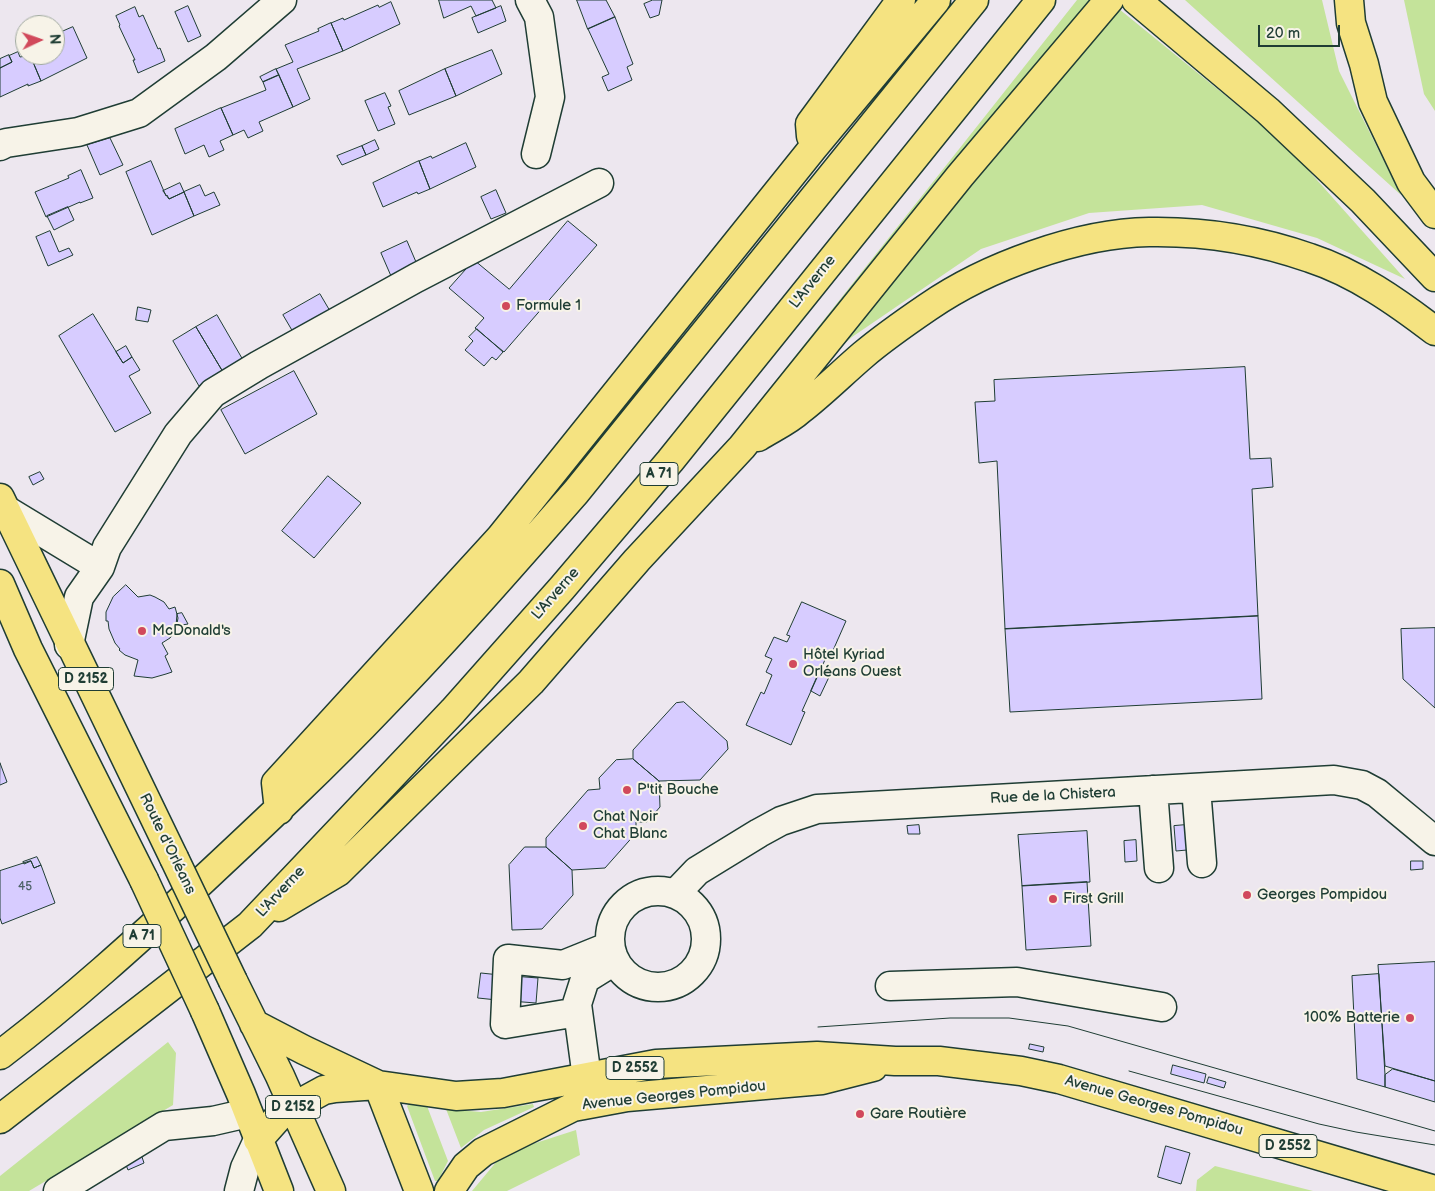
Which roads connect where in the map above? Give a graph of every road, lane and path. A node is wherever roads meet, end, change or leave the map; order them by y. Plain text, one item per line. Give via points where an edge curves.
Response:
1 (282, 0) edge
2 (530, 0) edge
3 (901, 0) edge
4 (936, 0) edge
5 (974, 0) edge
6 (1041, 0) edge
7 (1109, 0) edge
8 (1348, 0) edge
9 (1147, 3) edge
10 (0, 146) edge
11 (813, 148) junction
12 (536, 154) dead end
13 (599, 183) dead end
14 (1435, 214) edge
15 (1435, 257) edge
16 (1435, 278) edge
17 (1435, 331) edge
18 (742, 447) junction
19 (3, 504) edge
20 (100, 567) junction
21 (0, 584) edge
22 (70, 645) junction
23 (1196, 788) junction
24 (1153, 790) junction
25 (278, 810) junction
26 (1435, 841) edge
27 (1202, 863) dead end
28 (1159, 868) dead end
29 (676, 893) junction
30 (250, 925) junction
31 (612, 953) junction
32 (890, 986) dead end
33 (1162, 1007) dead end
34 (578, 1012) junction
35 (254, 1024) junction
36 (0, 1054) edge
37 (895, 1061) junction
38 (587, 1078) junction
39 (378, 1085) junction
40 (293, 1106) junction
41 (248, 1113) junction
42 (0, 1119) edge
43 (258, 1140) junction
44 (1435, 1190) edge
45 (58, 1191) edge
46 (239, 1191) edge
47 (278, 1191) edge
48 (331, 1191) edge
49 (419, 1191) edge
50 (449, 1191) edge

1 - 10 street via 216,57 139,113 78,132
2 - 12 street via 539,17 550,97
3 - 11 main road via 810,124
4 - 11 main road
5 - 25 main road, A 71 via 523,553 383,706
6 - 30 main road, L'Arverne / A 71 via 670,461 453,711
7 - 18 main road via 960,176
8 - 14 main road via 1372,102 1411,182
9 - 15 main road via 1278,100 1374,190
9 - 16 main road via 1316,155 1364,201
11 - 25 main road via 500,538 276,783
13 - 20 street via 416,278 213,393 178,434 106,547
17 - 18 main road via 1398,302 1360,280 1312,258 1260,243 1200,234 1148,232 1095,238 1045,251 991,272 929,306 864,354 799,412
18 - 30 main road via 530,682 338,872
19 - 20 street
19 - 22 main road, Route d'Orléans / D 2152
20 - 22 street via 79,597
21 - 41 main road, D 2152, bridge via 28,649 144,880
22 - 35 main road, Route d'Orléans / D 2152, bridge
23 - 24 street, Rue de la Chistera
23 - 26 street, Rue de la Chistera via 1345,781 1377,793
23 - 27 street
24 - 28 street
24 - 29 street, Rue de la Chistera via 818,809 781,821 759,833 697,871
25 - 36 main road, A 71 via 125,952
29 - 31 street via 642,892 627,901 616,913 610,929
29 - 31 street via 689,901 705,927 706,943 694,971 682,981 652,987 624,973
30 - 42 main road, L'Arverne / A 71
31 - 34 street via 585,979 577,1004
31 - 34 street via 563,965 508,959 505,1024
32 - 33 street via 1017,982
34 - 38 street
35 - 39 main road
35 - 40 main road, Route d'Orléans / D 2152
37 - 38 main road, Avenue Georges Pompidou / D 2552 via 817,1056 656,1064
37 - 44 main road, Avenue Georges Pompidou / D 2552 via 939,1061 1059,1079
37 - 50 main road, Avenue Georges Pompidou / D 2552 via 822,1080 627,1098 573,1107 483,1152 466,1166
38 - 39 main road, Avenue Georges Pompidou / D 2552 via 504,1093 456,1096
39 - 40 main road via 324,1090
39 - 49 main road
40 - 43 main road via 282,1113
40 - 48 main road, Route d'Orléans / D 2152
41 - 43 main road, D 2152
41 - 45 street via 213,1121 164,1126
43 - 46 street
43 - 47 main road, D 2152

